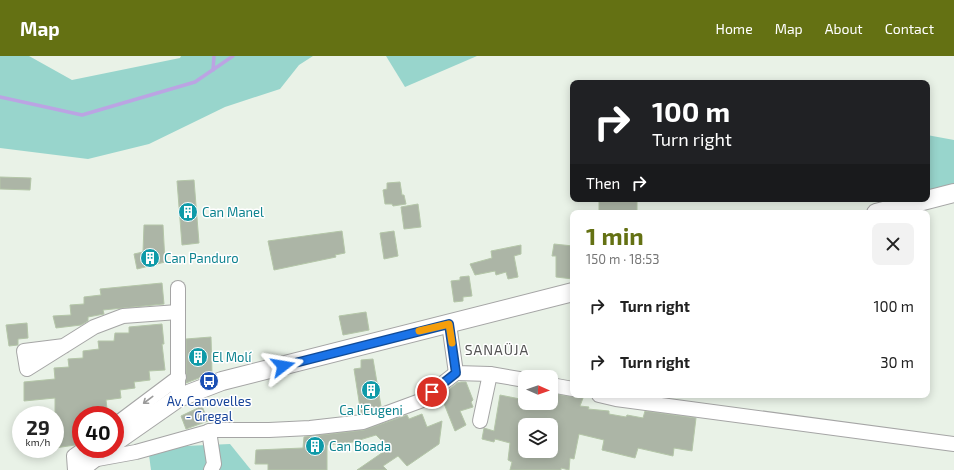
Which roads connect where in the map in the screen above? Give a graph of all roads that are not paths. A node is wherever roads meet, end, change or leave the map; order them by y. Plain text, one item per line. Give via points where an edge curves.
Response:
1 (954, 193) edge
2 (930, 199) edge
3 (919, 202) edge
4 (888, 210) edge
5 (178, 288) dead end
6 (570, 293) edge
7 (178, 312) junction
8 (449, 324) junction
9 (64, 346) dead end
10 (456, 373) junction
11 (490, 374) junction
12 (179, 377) junction
13 (518, 379) edge
14 (558, 386) edge
15 (570, 388) edge
16 (178, 398) junction
17 (614, 398) edge
18 (124, 418) edge
19 (480, 421) dead end
20 (209, 431) junction
21 (124, 436) edge
22 (954, 444) edge
23 (85, 460) edge
24 (75, 470) edge
25 (211, 470) edge

1 - 2 street
3 - 4 street
5 - 7 street
6 - 8 street
7 - 9 street via 123,316 94,327
7 - 12 street
8 - 10 street
8 - 16 street via 222,381
10 - 11 street
10 - 20 street via 420,401 363,422 310,428
11 - 13 street
11 - 19 street
12 - 16 street
12 -> 18 street
14 - 15 street
16 - 21 street
17 - 22 street
20 - 23 street via 136,452
20 - 25 street via 214,464
23 - 24 street via 74,456

